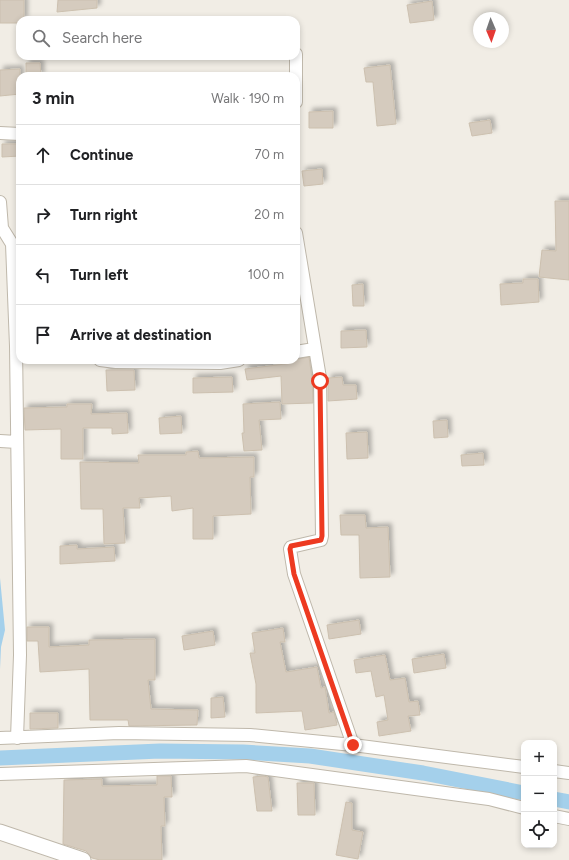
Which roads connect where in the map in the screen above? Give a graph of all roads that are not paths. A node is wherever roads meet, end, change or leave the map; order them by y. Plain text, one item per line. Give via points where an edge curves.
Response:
1 (296, 60) edge
2 (296, 72) edge
3 (0, 133) edge
4 (16, 134) edge
5 (0, 202) edge
6 (4, 237) edge
7 (300, 259) edge
8 (16, 312) edge
9 (314, 349) junction
10 (300, 351) edge
11 (18, 364) edge
12 (0, 441) edge
13 (17, 442) junction
14 (0, 738) edge
15 (17, 738) junction
16 (353, 745) junction
17 (521, 767) edge
18 (557, 771) edge
19 (569, 773) edge
20 (0, 774) edge
21 (521, 807) edge
22 (557, 817) edge
23 (569, 819) edge
24 (0, 832) edge
25 (83, 860) edge

1 - 2 street
3 - 4 street
5 - 6 street
6 - 8 street via 12,244
7 - 9 street
9 - 10 street
9 - 16 street via 320,378 322,536 321,540 291,546 290,549 294,574
11 - 13 street
12 - 13 street
13 - 15 street via 20,655
14 - 15 street
15 - 16 street via 119,733 250,735
16 - 17 street
18 - 19 street
20 - 21 street via 246,766 489,799
22 - 23 street
24 - 25 street

